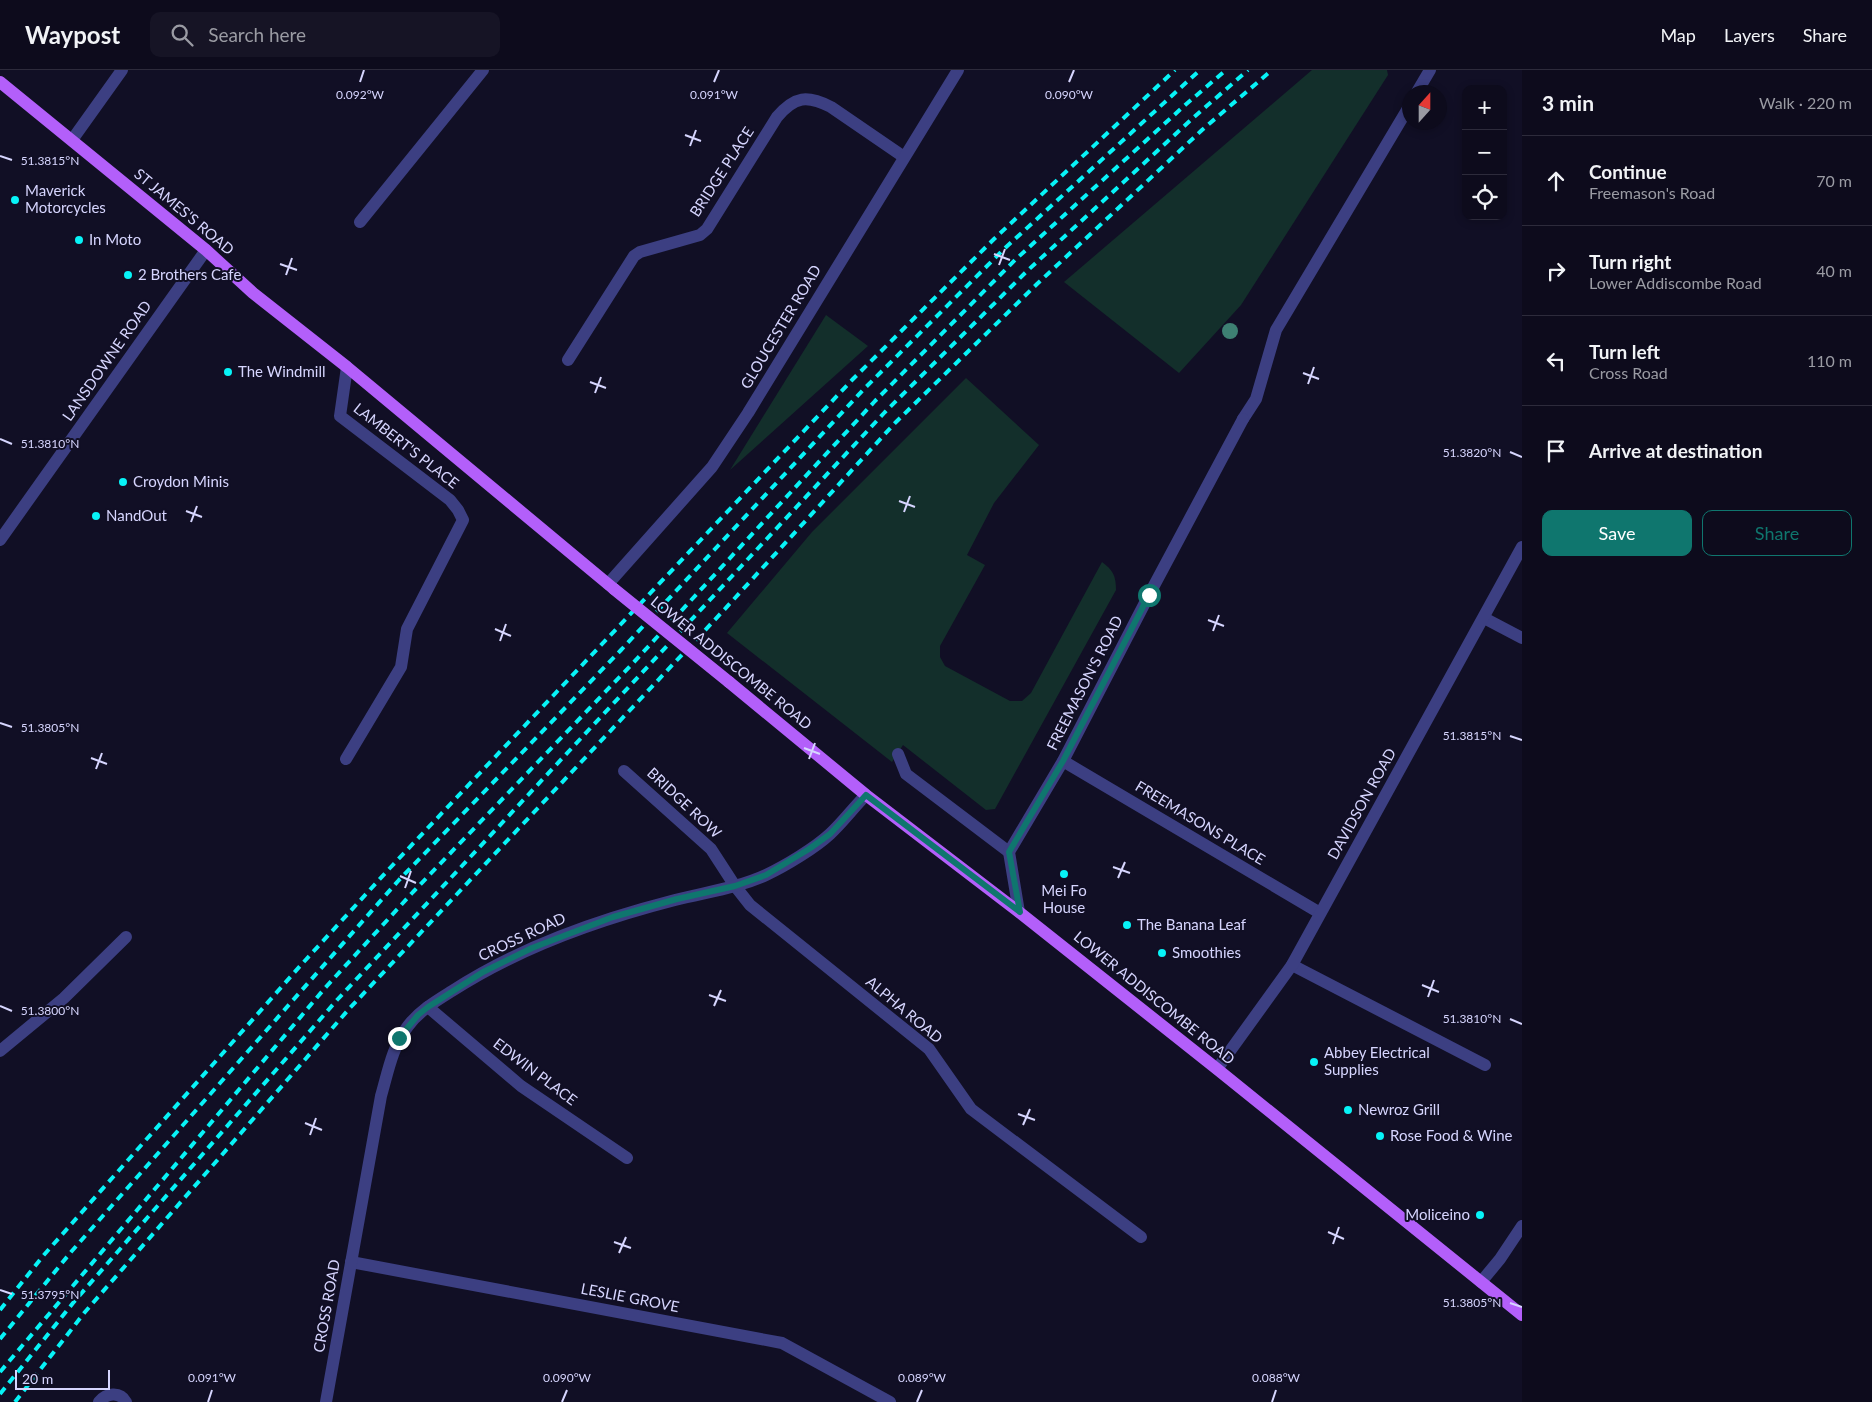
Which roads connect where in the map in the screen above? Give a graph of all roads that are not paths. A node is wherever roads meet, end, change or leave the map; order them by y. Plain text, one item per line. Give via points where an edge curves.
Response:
1 (122, 70) edge
2 (483, 70) edge
3 (958, 70) edge
4 (1430, 70) edge
5 (0, 82) edge
6 (1421, 85) edge
7 (1402, 118) edge
8 (72, 140) junction
9 (904, 157) junction
10 (360, 222) dead end
11 (206, 250) junction
12 (568, 360) dead end
13 (347, 367) junction
14 (0, 540) edge
15 (1522, 547) edge
16 (611, 586) junction
17 (1484, 618) junction
18 (1522, 638) edge
19 (898, 754) dead end
20 (346, 759) dead end
21 (1063, 761) junction
22 (624, 771) dead end
23 (866, 795) junction
24 (1009, 852) junction
25 (735, 886) junction
26 (1020, 912) junction
27 (1320, 913) junction
28 (126, 937) dead end
29 (1292, 965) junction
30 (428, 1007) junction
31 (0, 1051) edge
32 (1485, 1065) dead end
33 (1217, 1068) junction
34 (628, 1158) dead end
35 (1522, 1226) edge
36 (1141, 1237) dead end
37 (351, 1262) junction
38 (1481, 1282) junction
39 (1522, 1315) edge
40 (99, 1402) edge
41 (126, 1402) edge
42 (326, 1402) edge
43 (890, 1402) edge

1 - 8 street
2 - 10 street
3 - 9 street, GLOUCESTER ROAD
4 - 6 street
5 - 8 main road, ST JAMES'S ROAD
7 - 21 street, FREEMASON'S ROAD via 1276,330 1256,399
8 - 11 main road, ST JAMES'S ROAD
9 - 12 street, BRIDGE PLACE via 818,100 806,98 784,108 707,229 700,235 634,256
9 - 16 street, GLOUCESTER ROAD via 712,467
11 - 13 main road, ST JAMES'S ROAD via 253,293
11 - 14 street, LANSDOWNE ROAD
13 - 16 main road, LOWER ADDISCOMBE ROAD
13 - 20 street, LAMBERT'S PLACE via 340,416 450,500 463,520 407,629 401,667
15 - 17 street, DAVIDSON ROAD
16 - 23 main road, LOWER ADDISCOMBE ROAD, bridge
17 - 18 street
17 - 27 street, DAVIDSON ROAD
19 - 24 street via 906,774
21 - 24 street, FREEMASON'S ROAD
21 - 27 street, FREEMASONS PLACE
22 - 25 street, BRIDGE ROW via 711,849
23 - 25 street, CROSS ROAD via 830,834 809,849 766,875
23 - 26 main road, LOWER ADDISCOMBE ROAD
24 - 26 street
25 - 30 street, CROSS ROAD via 622,914 580,928 483,972
25 - 36 street, ALPHA ROAD via 750,905 929,1049 971,1109
26 - 33 main road, LOWER ADDISCOMBE ROAD
27 - 29 street, DAVIDSON ROAD
28 - 31 street via 64,998
29 - 32 street
29 - 33 street, DAVIDSON ROAD
30 - 34 street, EDWIN PLACE via 522,1086
30 - 37 street, CROSS ROAD via 408,1025 395,1049 381,1096
33 - 38 main road, LOWER ADDISCOMBE ROAD
35 - 38 street
37 - 42 street, CROSS ROAD
37 - 43 street, LESLIE GROVE via 782,1343
38 - 39 main road, LOWER ADDISCOMBE ROAD
40 - 41 street via 103,1397 114,1394

